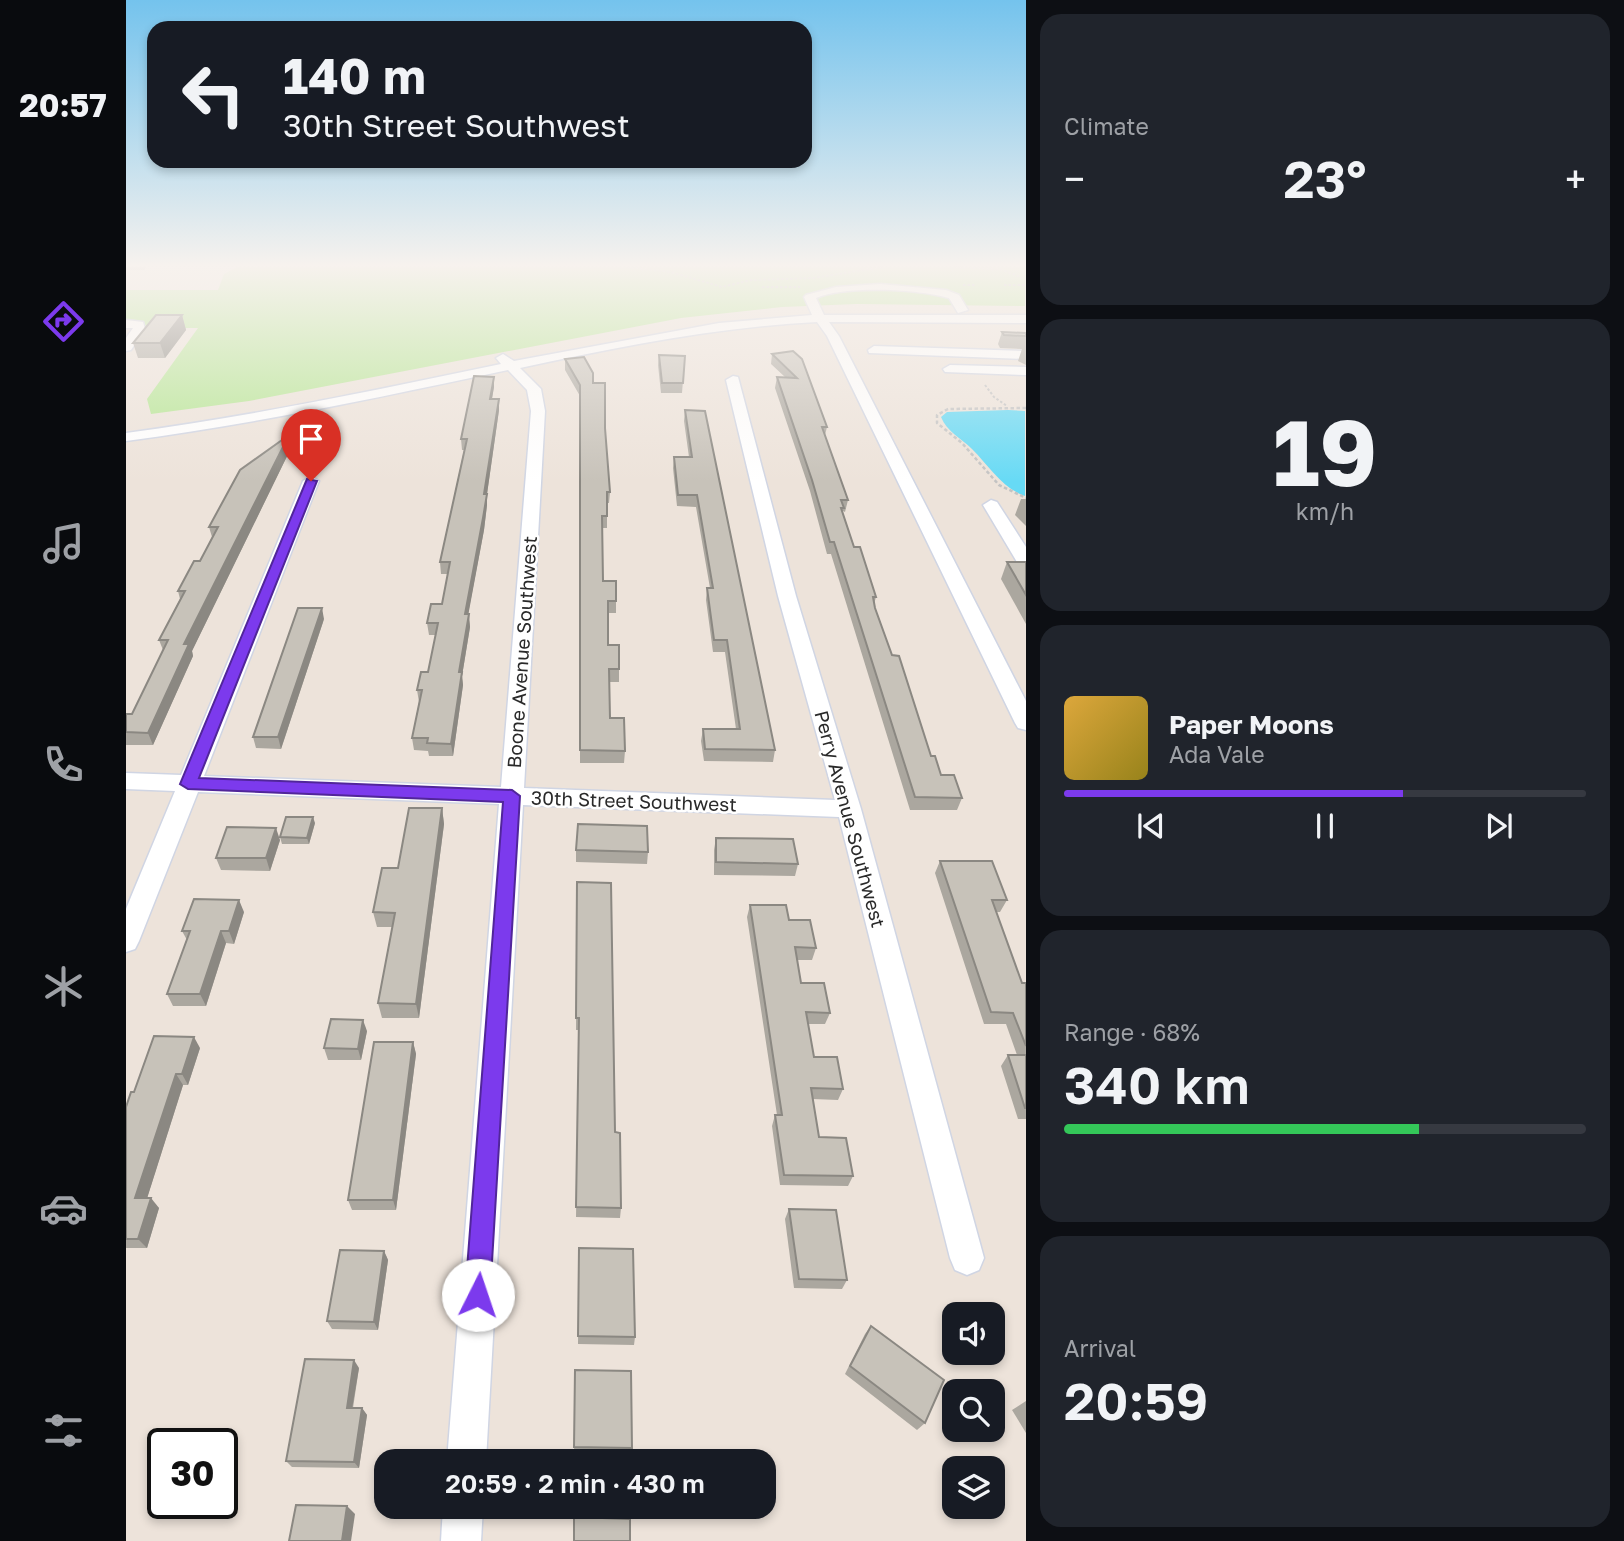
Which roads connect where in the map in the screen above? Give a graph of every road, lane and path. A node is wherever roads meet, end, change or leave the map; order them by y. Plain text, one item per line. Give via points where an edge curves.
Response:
1 (648, 339) edge
2 (834, 339) edge
3 (874, 350) dead end
4 (991, 353) junction
5 (1026, 355) edge
6 (508, 362) junction
7 (950, 369) dead end
8 (968, 369) junction
9 (1001, 369) junction
10 (1026, 371) edge
11 (733, 380) dead end
12 (1008, 408) junction
13 (1026, 408) edge
14 (126, 425) edge
15 (126, 437) edge
16 (311, 481) dead end
17 (1026, 498) edge
18 (991, 505) dead end
19 (1026, 562) edge
20 (1026, 723) edge
21 (126, 781) edge
22 (188, 784) junction
23 (512, 796) junction
24 (849, 809) junction
25 (126, 941) edge
26 (967, 1258) dead end
27 (467, 1449) edge
28 (462, 1519) edge
29 (461, 1541) edge

1 - 6 street
2 - 20 lane
3 - 4 street
4 - 5 street
4 - 9 street
6 - 14 street
6 - 15 street via 239,422
6 - 23 street, Boone Avenue Southwest via 534,390 538,411
7 - 8 street
8 - 9 street
8 - 12 path
9 - 10 street
11 - 24 street, Perry Avenue Southwest via 787,596
12 - 13 path
12 - 17 path via 948,409 937,415 937,423 962,443 999,485
16 - 22 street
18 - 19 street
21 - 22 street, 30th Street Southwest
22 - 23 street, 30th Street Southwest
22 - 25 street
23 - 24 street, 30th Street Southwest
23 - 27 street, Boone Avenue Southwest
24 - 26 street, Perry Avenue Southwest
28 - 29 street

